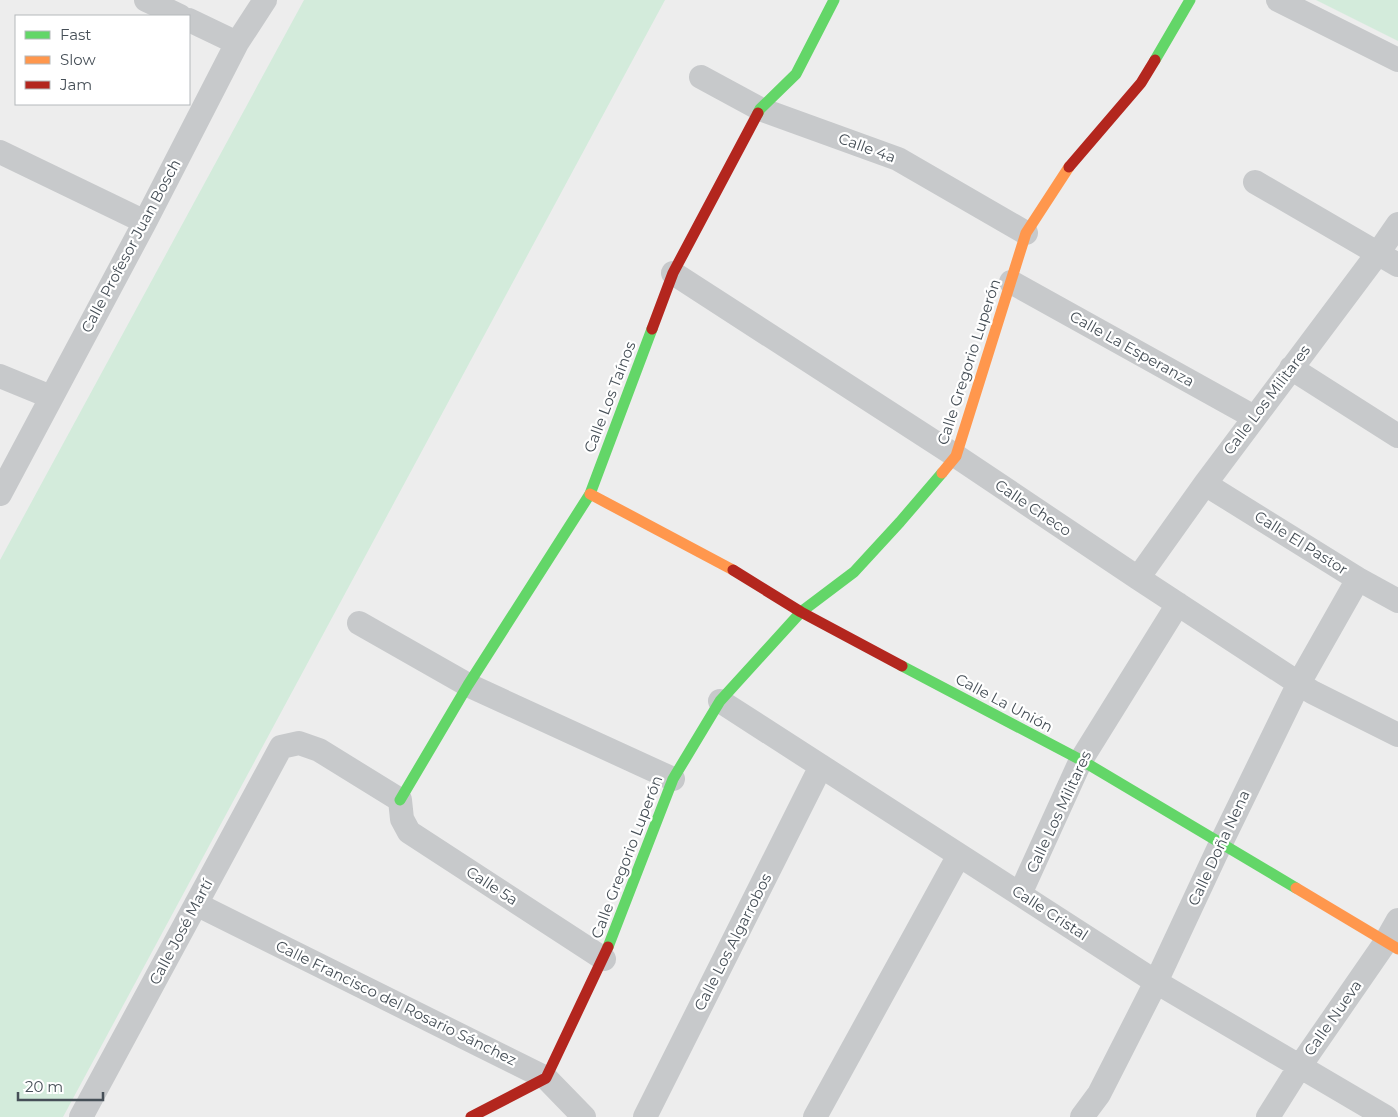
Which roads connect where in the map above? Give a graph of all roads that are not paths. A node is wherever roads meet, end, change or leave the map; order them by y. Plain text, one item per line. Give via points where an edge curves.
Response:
1 (146, 0) edge
2 (266, 0) edge
3 (834, 0) edge
4 (1190, 0) edge
5 (1278, 0) edge
6 (178, 15) edge
7 (190, 20) edge
8 (237, 43) junction
9 (1398, 60) edge
10 (701, 77) dead end
11 (760, 109) junction
12 (0, 152) edge
13 (1254, 182) dead end
14 (145, 222) junction
15 (1398, 224) edge
16 (1026, 233) junction
17 (1388, 258) edge
18 (673, 273) junction
19 (1010, 282) junction
20 (1291, 368) junction
21 (0, 376) edge
22 (52, 397) junction
23 (1254, 417) junction
24 (1398, 436) edge
25 (956, 456) junction
26 (1205, 484) junction
27 (0, 494) edge
28 (590, 494) junction
29 (1138, 578) junction
30 (1358, 579) junction
31 (1398, 601) edge
32 (1178, 604) junction
33 (801, 612) junction
34 (359, 622) dead end
35 (1299, 683) junction
36 (468, 685) junction
37 (720, 701) junction
38 (1398, 735) edge
39 (1081, 760) junction
40 (821, 766) junction
41 (672, 778) junction
42 (400, 800) junction
43 (1221, 843) junction
44 (959, 855) junction
45 (1020, 894) junction
46 (196, 904) junction
47 (1398, 920) edge
48 (1392, 946) edge
49 (604, 959) junction
50 (1156, 982) junction
51 (1300, 1066) junction
52 (546, 1078) junction
53 (81, 1117) edge
54 (472, 1117) edge
55 (584, 1117) edge
56 (645, 1117) edge
57 (815, 1117) edge
58 (1082, 1117) edge
59 (1268, 1117) edge
60 (1386, 1117) edge

1 - 6 street
2 - 8 street, Calle Profesor Juan Bosch
3 - 11 street, Calle Los Taínos via 796,74
4 - 16 street, Calle Gregorio Luperón via 1141,83 1071,164
5 - 9 street
7 - 8 street
8 - 14 street, Calle Profesor Juan Bosch
10 - 11 street, Calle 4a
11 - 16 street, Calle 4a via 898,159
11 - 18 street, Calle Los Taínos
12 - 14 street
13 - 17 street
14 - 22 street, Calle Profesor Juan Bosch
15 - 17 street, Calle Los Militares
16 - 19 street, Calle Gregorio Luperón
17 - 20 street, Calle Los Militares
18 - 25 street, Calle Checo
18 - 28 street, Calle Los Taínos
19 - 23 street, Calle La Esperanza
19 - 25 street, Calle Gregorio Luperón
20 - 23 street, Calle Los Militares
20 - 24 street
21 - 22 street
22 - 27 street, Calle Profesor Juan Bosch
23 - 26 street, Calle Los Militares
25 - 29 street, Calle Checo
25 - 33 street, Calle Gregorio Luperón via 854,572
26 - 29 street, Calle Los Militares
26 - 30 street, Calle El Pastor
28 - 33 street, Calle La Unión via 740,574
28 - 36 street, Calle Los Taínos
29 - 32 street, Calle Checo
30 - 31 street, Calle El Pastor
30 - 35 street, Calle Doña Nena
32 - 35 street, Calle Checo
32 - 39 street, Calle Los Militares
33 - 37 street, Calle Gregorio Luperón
33 - 39 street, Calle La Unión
34 - 36 street
35 - 38 street, Calle Checo
35 - 43 street, Calle Doña Nena
36 - 41 street
36 - 42 street, Calle Los Taínos
37 - 40 street, Calle Cristal
37 - 41 street, Calle Gregorio Luperón
39 - 43 street, Calle La Unión
39 - 45 street, Calle Los Militares
40 - 44 street, Calle Cristal
40 - 56 street, Calle Los Algarrobos
41 - 49 street, Calle Gregorio Luperón
42 - 46 street, Calle José Martí via 319,750 299,743 281,747
42 - 49 street, Calle 5a via 402,819 409,832
43 - 48 street, Calle La Unión
43 - 50 street, Calle Doña Nena
44 - 45 street, Calle Cristal
44 - 57 street
45 - 50 street, Calle Cristal
46 - 52 street, Calle Francisco del Rosario Sánchez
46 - 53 street, Calle José Martí
47 - 48 street, Calle Nueva
48 - 51 street, Calle Nueva
49 - 52 street, Calle Gregorio Luperón
50 - 51 street, Calle Cristal
50 - 58 street, Calle Doña Nena via 1099,1094
51 - 59 street, Calle Nueva
51 - 60 street, Calle Cristal
52 - 54 street
52 - 55 street, Calle Francisco del Rosario Sánchez

